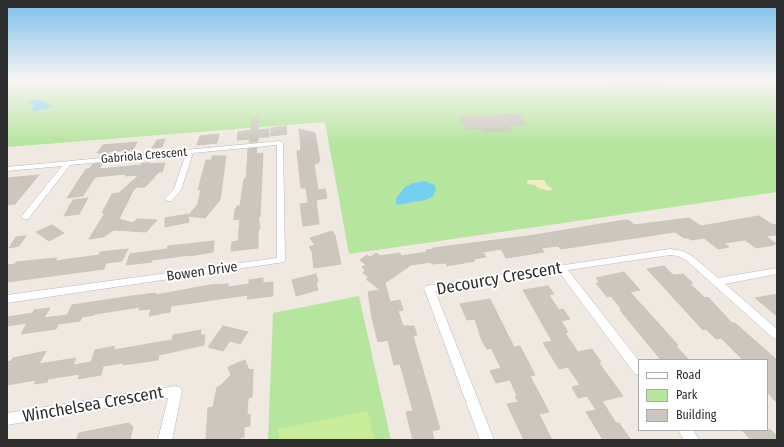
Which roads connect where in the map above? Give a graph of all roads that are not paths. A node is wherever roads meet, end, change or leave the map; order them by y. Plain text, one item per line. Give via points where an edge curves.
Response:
1 (280, 143) joint
2 (190, 152) junction
3 (68, 163) junction
4 (7, 169) edge
5 (168, 199) dead end
6 (25, 216) dead end
7 (561, 268) junction
8 (777, 271) edge
9 (716, 282) junction
10 (7, 299) edge
11 (777, 335) edge
12 (638, 369) edge
13 (7, 419) edge
14 (686, 431) edge
15 (165, 440) edge
16 (488, 440) edge
17 (692, 440) edge

1 - 2 street, Gabriola Crescent
1 - 10 street, Bowen Drive via 281,260
2 - 3 street, Gabriola Crescent
2 - 5 street via 177,190
3 - 4 street, Gabriola Crescent
3 - 6 street
7 - 9 street, Decourcy Crescent via 670,252 680,253 689,258
7 - 12 street
7 - 16 street, Decourcy Crescent via 429,288
8 - 9 street
9 - 11 street
13 - 15 street, Winchelsea Crescent via 176,390
14 - 17 street

